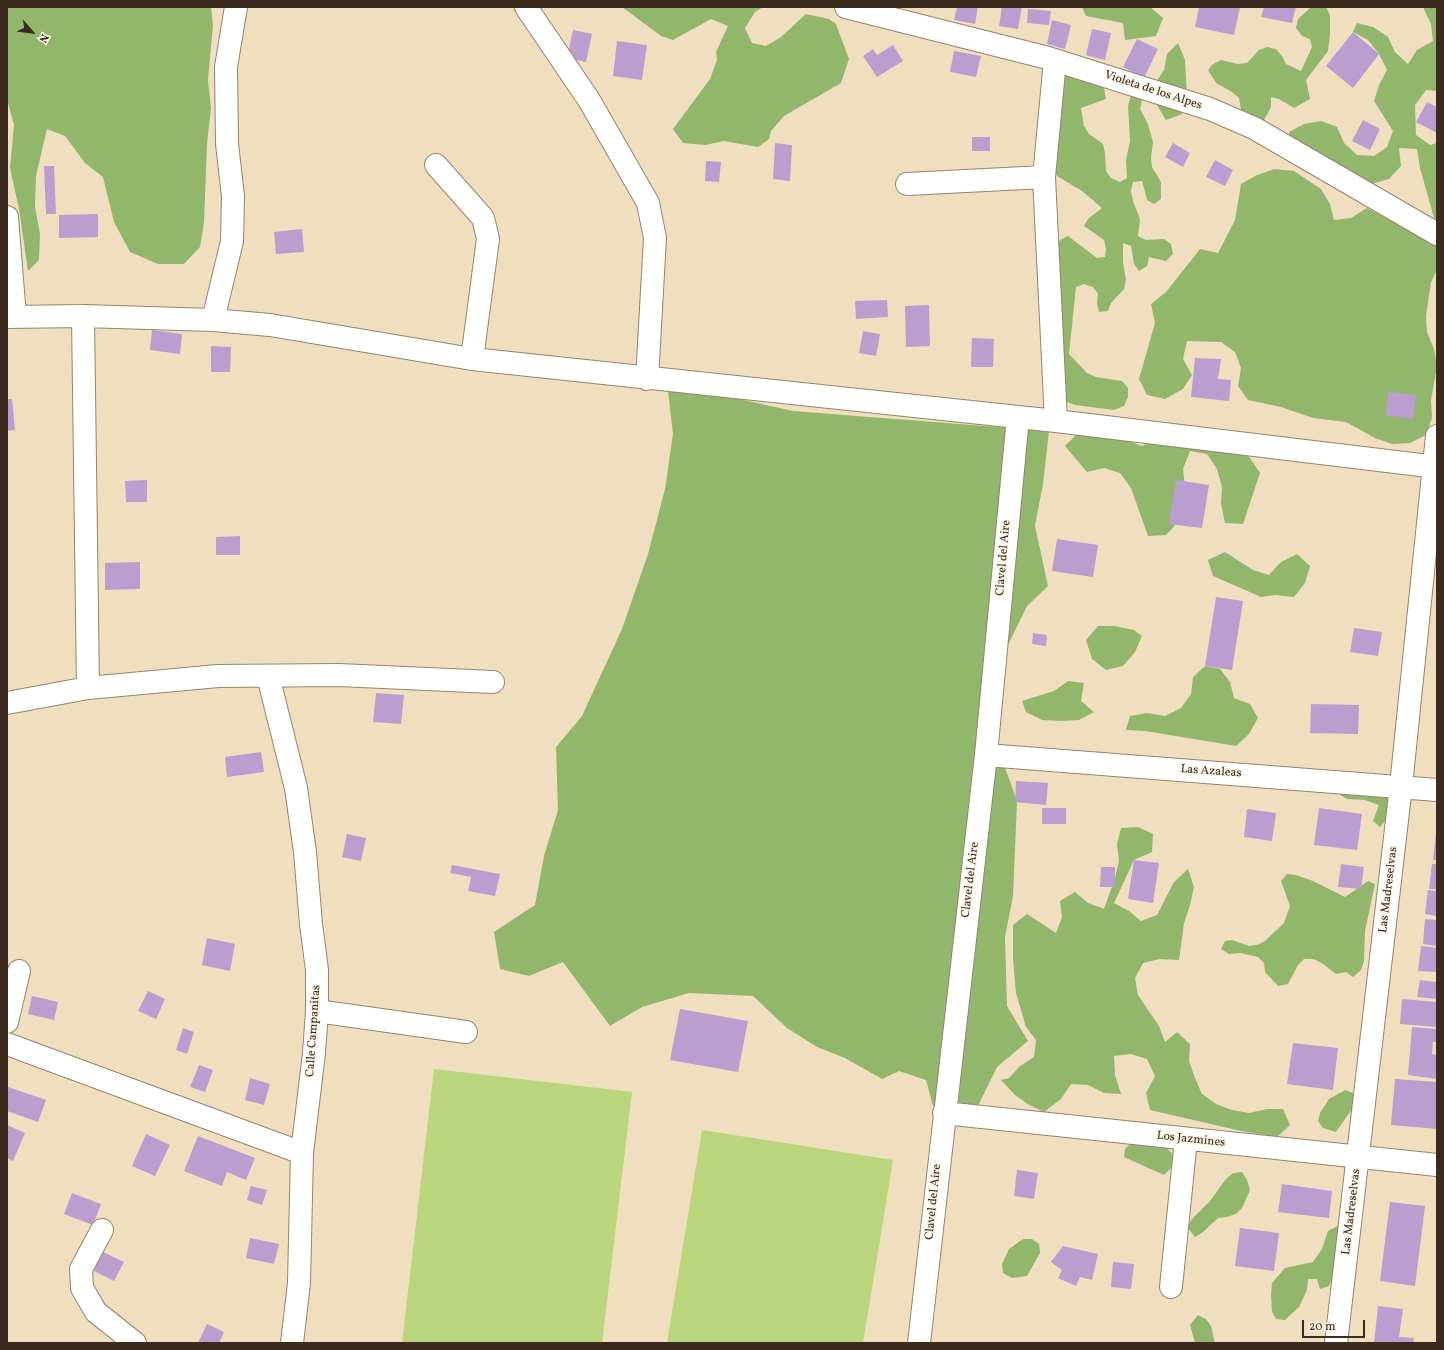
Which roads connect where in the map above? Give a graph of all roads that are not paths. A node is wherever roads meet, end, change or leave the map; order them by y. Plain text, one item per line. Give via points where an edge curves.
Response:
1 (236, 7) edge
2 (526, 7) edge
3 (846, 7) edge
4 (1055, 60) junction
5 (436, 165) dead end
6 (1044, 177) junction
7 (907, 184) dead end
8 (7, 217) edge
9 (1437, 234) edge
10 (83, 316) junction
11 (11, 317) edge
12 (213, 320) junction
13 (472, 359) junction
14 (647, 379) junction
15 (1018, 417) junction
16 (1056, 421) junction
17 (1437, 436) edge
18 (1436, 466) edge
19 (268, 676) junction
20 (493, 682) dead end
21 (88, 688) junction
22 (7, 703) edge
23 (986, 755) junction
24 (1401, 786) junction
25 (1437, 790) edge
26 (19, 971) dead end
27 (317, 1011) junction
28 (7, 1022) edge
29 (466, 1032) dead end
30 (7, 1044) edge
31 (944, 1113) junction
32 (1186, 1139) junction
33 (302, 1153) junction
34 (1358, 1158) junction
35 (1437, 1166) edge
36 (102, 1230) dead end
37 (1170, 1287) dead end
38 (135, 1343) edge
39 (292, 1343) edge
40 (919, 1343) edge
41 (1336, 1343) edge

1 - 12 street via 226,67 227,144 233,196 232,241
2 - 14 street via 589,100 648,203 655,238
3 - 4 street, Violeta de los Alpes
4 - 6 street
4 - 9 street, Violeta de los Alpes via 1204,107 1254,128
5 - 13 street via 482,218 488,239
6 - 7 street
6 - 16 street
8 - 11 street
10 - 11 street
10 - 12 street
10 - 21 street
12 - 13 street via 270,325
13 - 14 street
14 - 15 street
15 - 16 street
15 - 23 street, Clavel del Aire
16 - 18 street
17 - 18 street, Las Madreselvas
18 - 24 street, Las Madreselvas
19 - 20 street via 339,675
19 - 21 street via 218,676
19 - 27 street, Calle Campanitas via 296,788 317,970
21 - 22 street
23 - 24 street, Las Azaleas
23 - 31 street, Clavel del Aire
24 - 25 street, Las Azaleas
24 - 34 street, Las Madreselvas
26 - 28 street
27 - 29 street
27 - 33 street, Calle Campanitas
30 - 33 street
31 - 32 street, Los Jazmines
31 - 40 street, Clavel del Aire
32 - 34 street, Los Jazmines
32 - 37 street
33 - 39 street, Calle Campanitas via 299,1283
34 - 35 street, Los Jazmines
34 - 41 street, Las Madreselvas
36 - 38 street via 81,1270 82,1288 96,1312

